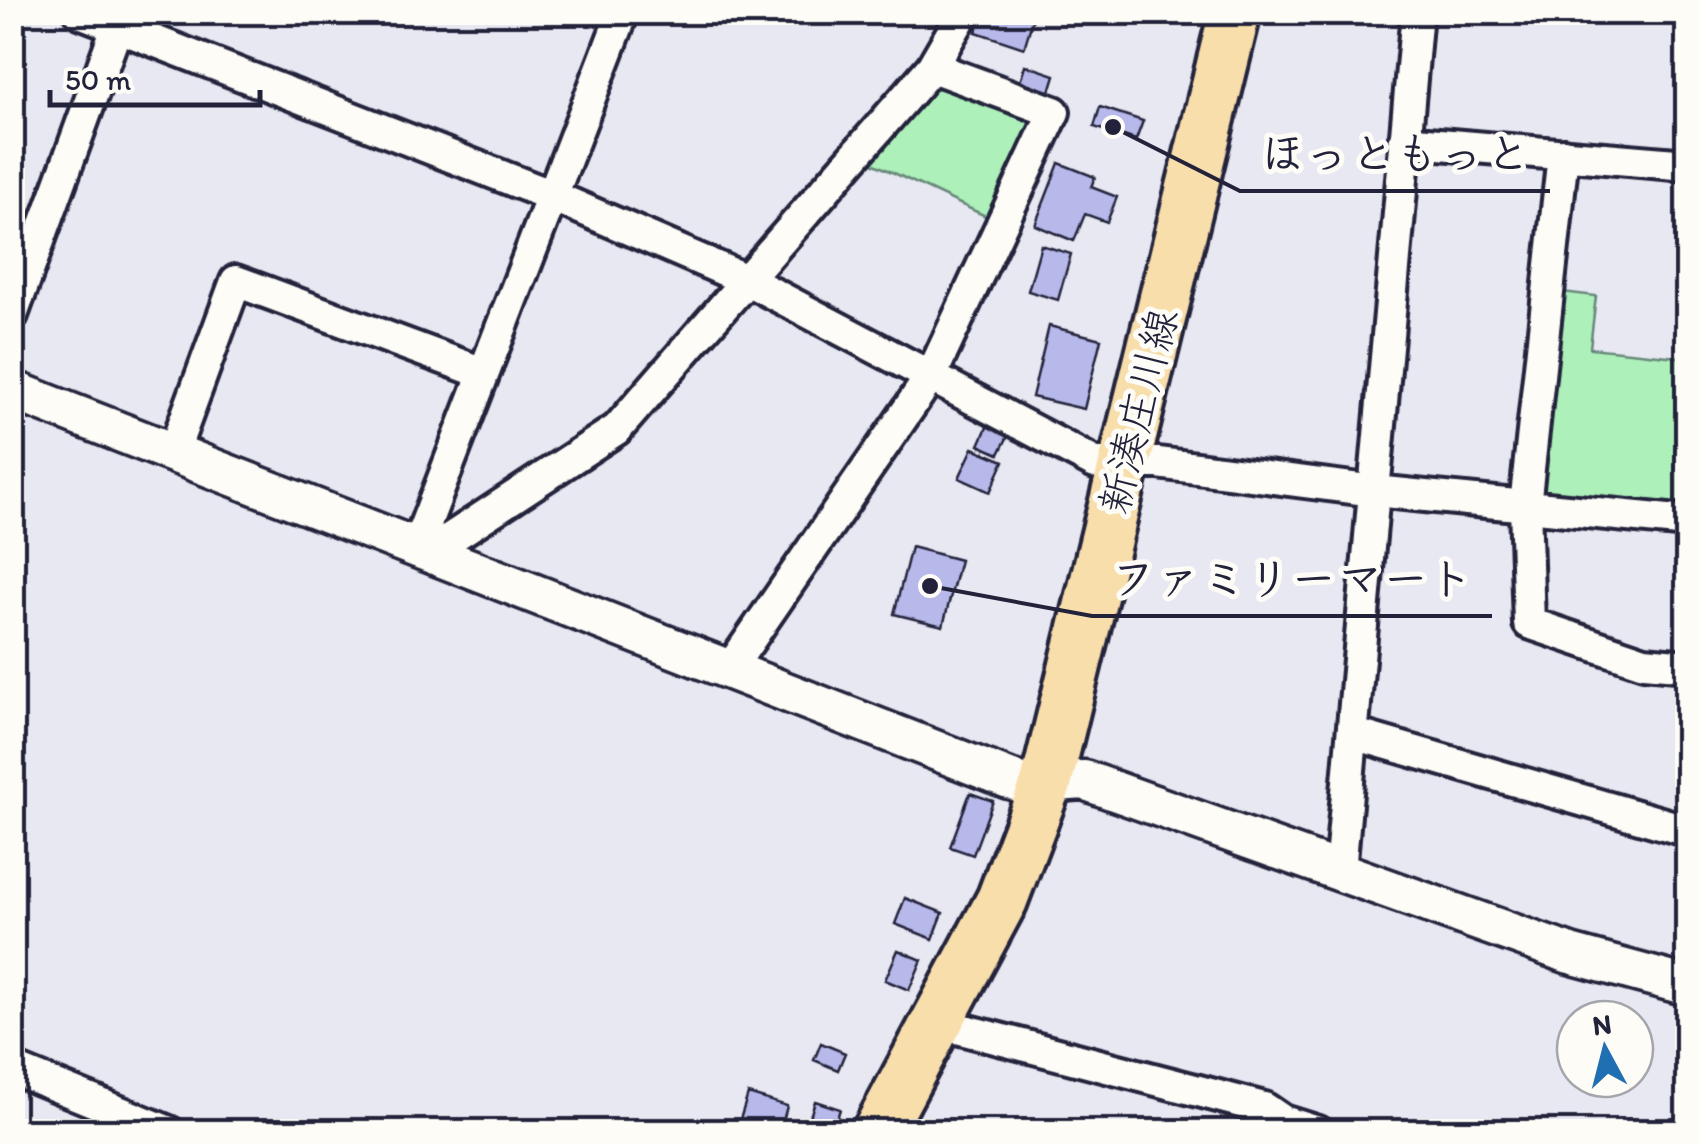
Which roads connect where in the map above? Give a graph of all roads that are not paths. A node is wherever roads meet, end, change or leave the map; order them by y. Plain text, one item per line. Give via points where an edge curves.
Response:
1 (80, 12) edge
2 (623, 12) edge
3 (964, 12) edge
4 (1234, 12) edge
5 (1417, 12) edge
6 (116, 27) junction
7 (932, 67) junction
8 (1404, 141) junction
9 (1563, 154) junction
10 (1688, 165) edge
11 (550, 195) junction
12 (20, 268) edge
13 (749, 280) junction
14 (12, 315) edge
15 (482, 373) junction
16 (931, 376) junction
17 (12, 390) edge
18 (173, 453) junction
19 (1125, 464) junction
20 (1375, 491) junction
21 (1526, 506) junction
22 (1688, 522) edge
23 (422, 551) junction
24 (1688, 666) edge
25 (729, 670) junction
26 (1354, 734) junction
27 (1046, 784) junction
28 (1688, 831) edge
29 (1340, 870) junction
30 (1688, 986) edge
31 (938, 1023) junction
32 (12, 1068) edge
33 (169, 1132) edge
34 (878, 1132) edge
35 (1318, 1132) edge

1 - 6 street
2 - 11 street
3 - 7 street
4 - 19 main road, 新湊庄川線
5 - 8 street
6 - 11 street
6 - 12 street
7 - 13 street
7 - 16 street via 1054,112
8 - 9 street
8 - 20 street
9 - 10 street
9 - 21 street
11 - 13 street
11 - 15 street
12 - 14 street
13 - 16 street
13 - 23 street via 617,428
15 - 18 street via 236,281
15 - 23 street
16 - 19 street via 1088,460
16 - 25 street
17 - 18 street
18 - 23 street
19 - 20 street
19 - 27 main road, 新湊庄川線
20 - 21 street
20 - 26 street
21 - 22 street
21 - 24 street via 1528,623 1644,662
23 - 25 street
25 - 27 street via 1009,779
26 - 28 street
26 - 29 street
27 - 29 street via 1084,780
27 - 31 main road, 新湊庄川線 via 1002,900
29 - 30 street via 1570,954
31 - 34 main road, 新湊庄川線
31 - 35 street via 1264,1108
32 - 33 street

